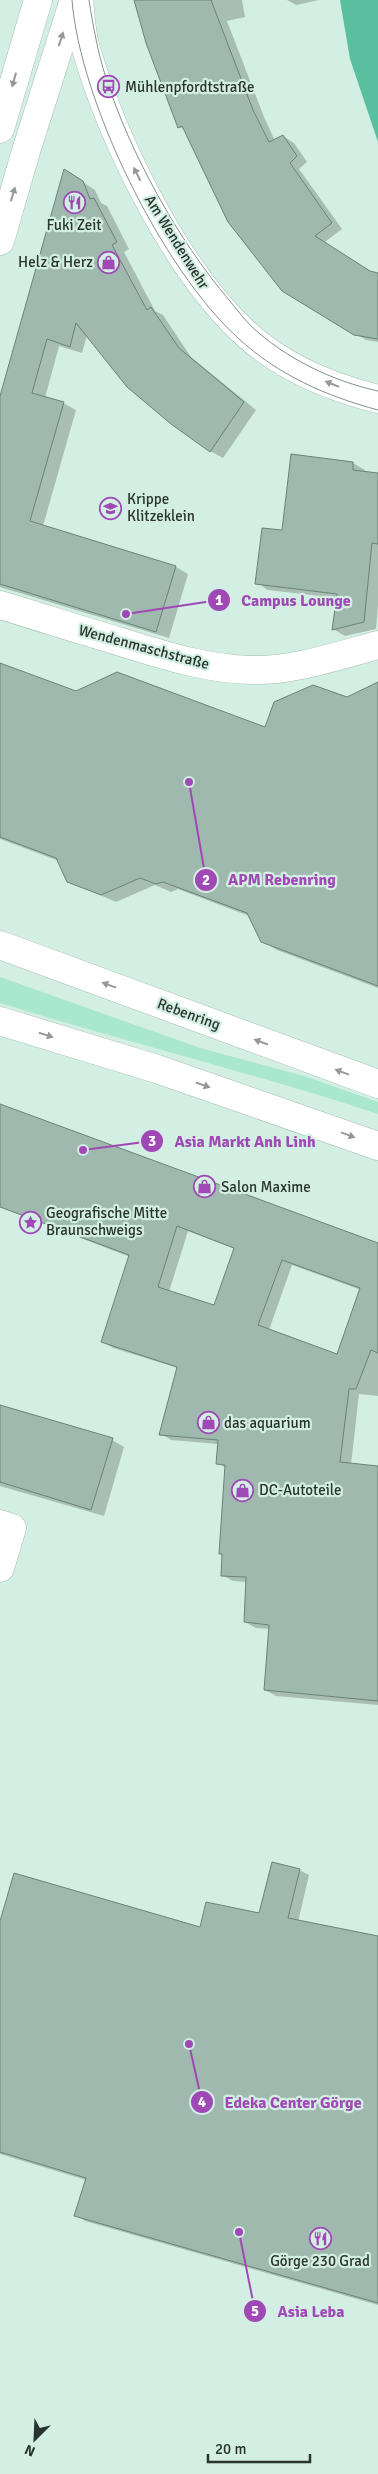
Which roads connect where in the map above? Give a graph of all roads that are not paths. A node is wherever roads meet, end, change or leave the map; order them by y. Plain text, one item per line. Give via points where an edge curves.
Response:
1 (38, 0) edge
2 (74, 0) edge
3 (79, 0) edge
4 (0, 129) edge
5 (0, 241) edge
6 (378, 399) edge
7 (0, 605) edge
8 (378, 645) edge
9 (0, 945) edge
10 (0, 1020) edge
11 (378, 1084) edge
12 (378, 1146) edge
13 (0, 1524) edge
14 (0, 1568) edge

1 -> 4 main road
5 -> 2 main road
6 -> 3 main road, Am Wendenwehr via 315,378 278,357 244,332 206,291 159,219 124,148 86,48
7 - 8 main road, Wendenmaschstraße via 166,656 212,666 252,670 287,667
11 -> 9 main road, Rebenring
10 -> 12 main road via 166,1072
13 - 14 main road via 12,1528

